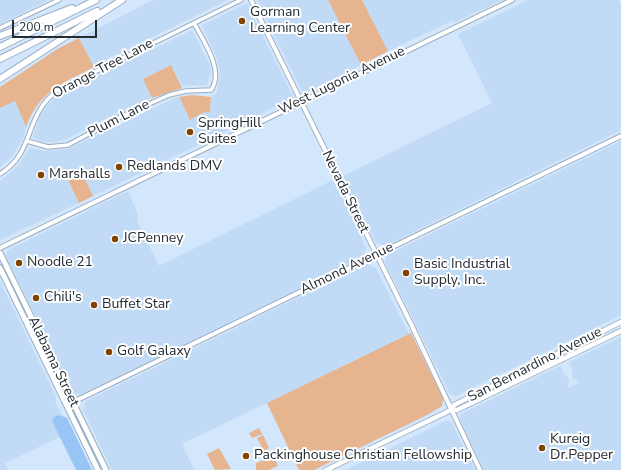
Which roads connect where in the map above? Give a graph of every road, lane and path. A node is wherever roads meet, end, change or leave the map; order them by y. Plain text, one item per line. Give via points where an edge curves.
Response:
1 (59, 0) edge
2 (92, 0) edge
3 (96, 0) edge
4 (121, 0) edge
5 (241, 0) edge
6 (251, 0) edge
7 (512, 0) edge
8 (194, 22) junction
9 (0, 28) edge
10 (0, 36) edge
11 (30, 44) junction
12 (0, 47) edge
13 (0, 59) edge
14 (0, 62) edge
15 (0, 79) edge
16 (301, 102) junction
17 (621, 136) edge
18 (27, 141) junction
19 (0, 174) edge
20 (0, 248) edge
21 (0, 253) edge
22 (376, 255) junction
23 (0, 268) edge
24 (621, 322) edge
25 (621, 331) edge
26 (74, 402) junction
27 (67, 405) junction
28 (451, 410) junction
29 (98, 470) edge
30 (106, 470) edge
31 (326, 470) edge
32 (480, 470) edge

1 - 9 street
2 - 10 highway
3 - 12 highway
4 - 11 highway
4 - 15 highway
5 - 8 street, Orange Tree Lane
6 - 16 street, Nevada Street
7 - 16 street, West Lugonia Avenue
8 - 18 street, Orange Tree Lane via 58,90 47,98 38,110
8 - 18 street, Plum Lane via 213,64 215,75 211,90 186,90 169,95 68,144 48,147
11 - 13 highway
11 - 14 highway
16 - 20 street, West Lugonia Avenue
16 - 22 street, Nevada Street
17 - 22 street, Almond Avenue
18 - 19 street, Orange Tree Lane via 13,164
21 - 26 main road, Alabama Street
22 - 26 street, Almond Avenue
22 - 28 street, Nevada Street
23 - 27 main road, Alabama Street
24 - 28 main road, San Bernardino Avenue via 454,405
25 - 28 main road, San Bernardino Avenue via 457,410
26 - 27 street, Almond Avenue
26 - 30 main road, Alabama Street
27 - 29 main road, Alabama Street
28 - 31 main road, San Bernardino Avenue
28 - 32 street, Nevada Street

